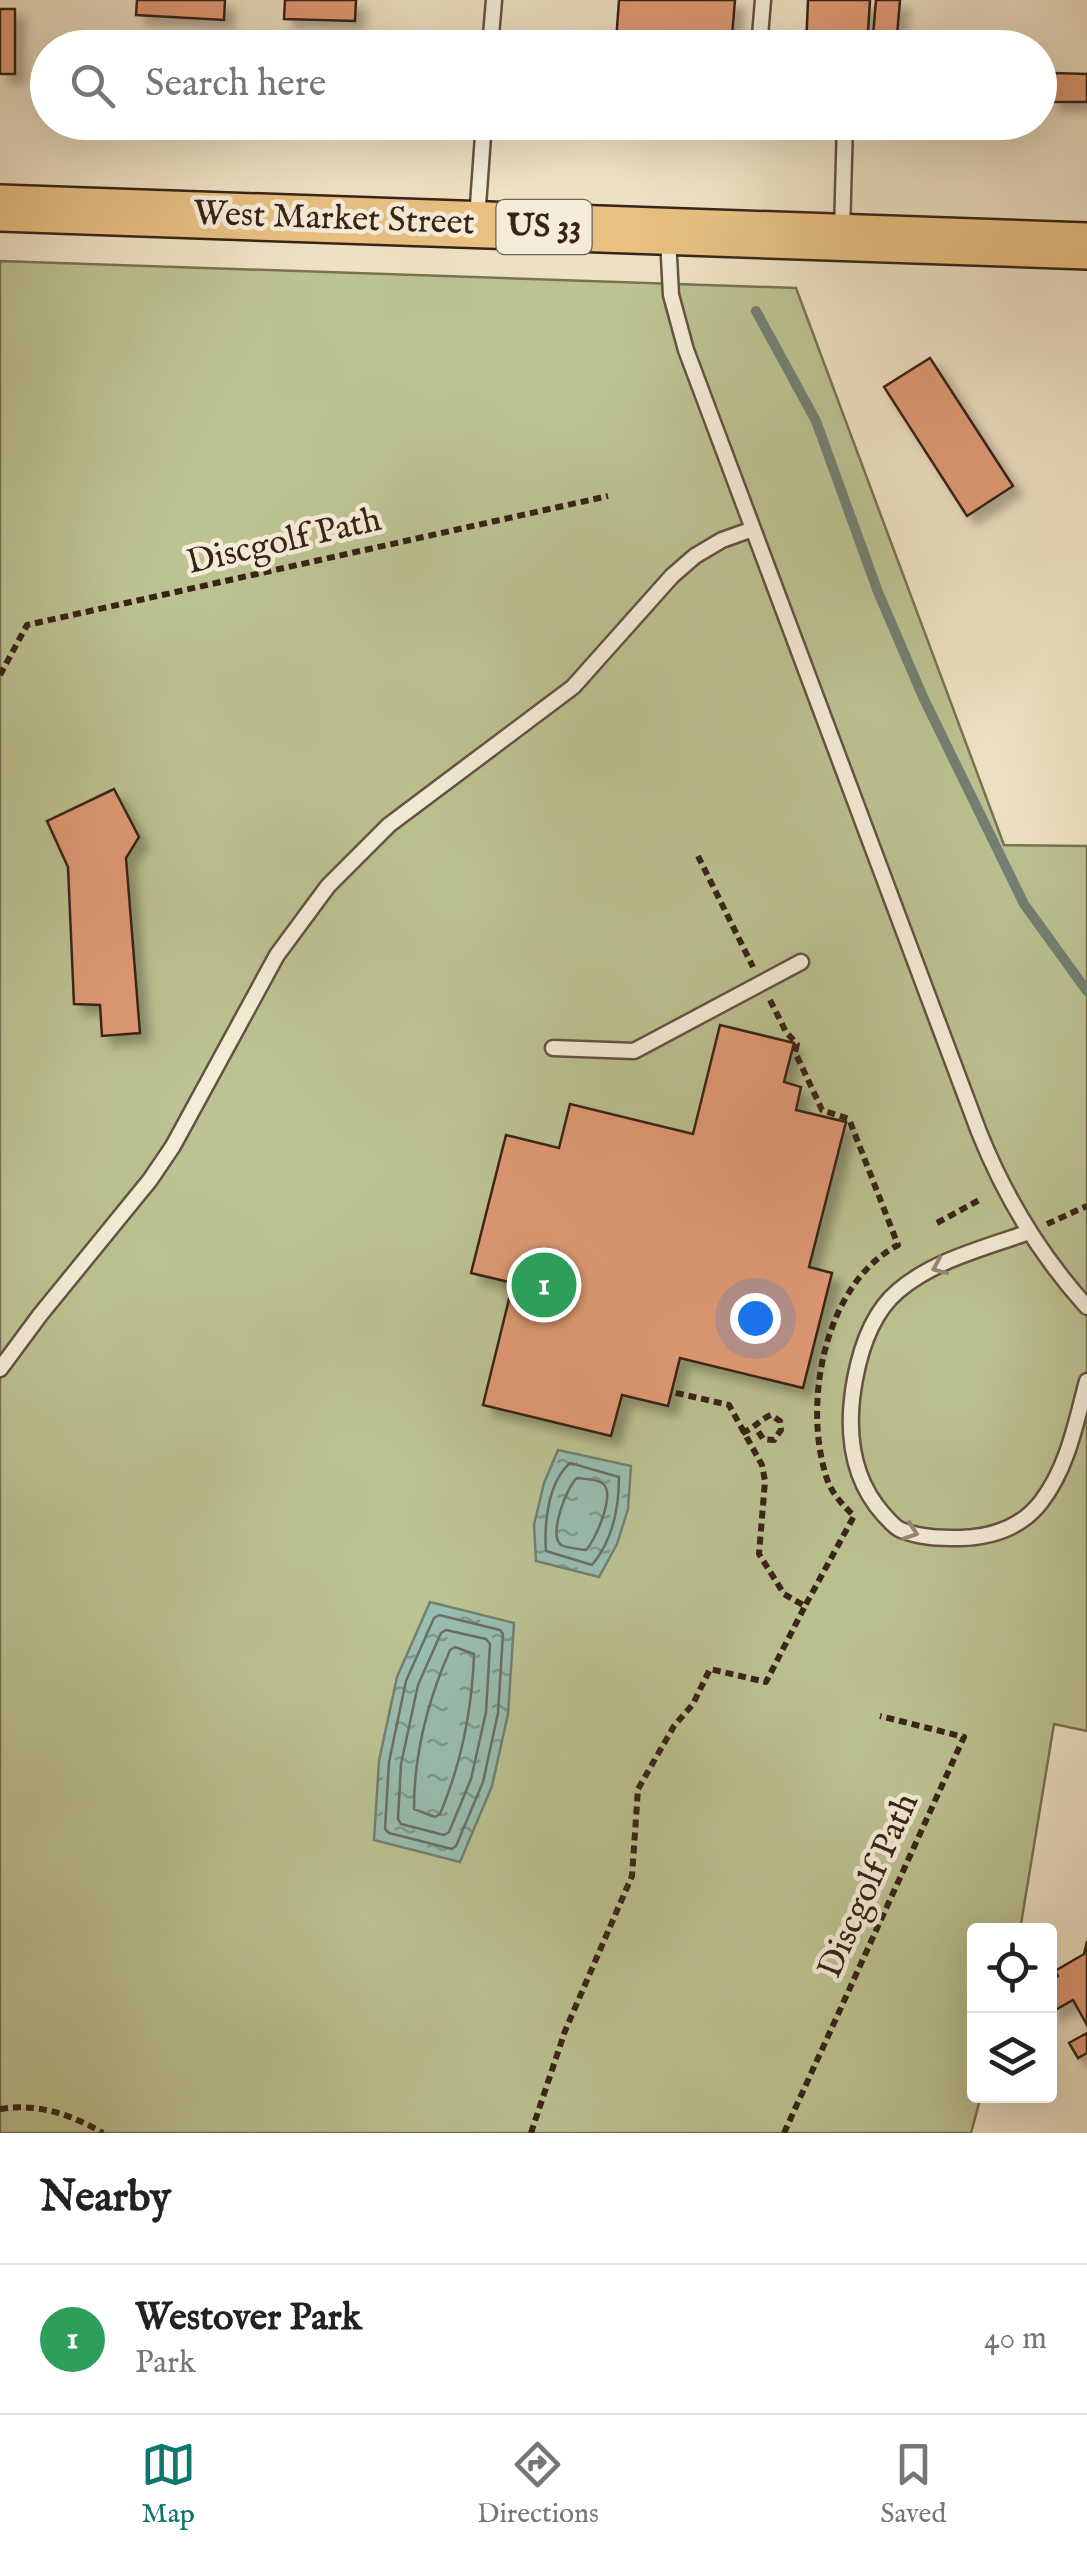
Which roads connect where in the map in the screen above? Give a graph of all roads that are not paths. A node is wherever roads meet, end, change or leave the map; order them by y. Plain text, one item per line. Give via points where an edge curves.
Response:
1 (494, 0) edge
2 (762, 0) edge
3 (492, 30) edge
4 (760, 30) edge
5 (483, 140) edge
6 (845, 140) edge
7 (0, 208) edge
8 (476, 224) junction
9 (668, 232) junction
10 (842, 238) junction
11 (1087, 246) edge
12 (753, 528) junction
13 (802, 962) dead end
14 (553, 1048) dead end
15 (1030, 1232) junction
16 (1087, 1307) edge
17 (0, 1369) edge
18 (1087, 1381) edge

1 - 3 lane
2 - 4 lane
5 - 8 lane
6 - 10 lane
7 - 8 main road, West Market Street / US 33
8 - 9 main road, West Market Street / US 33
9 - 10 main road, West Market Street / US 33
9 - 12 lane via 676,320
10 - 11 main road, West Market Street / US 33
12 - 15 lane via 979,1132
12 - 17 lane via 695,556 561,698 389,825 328,886 276,955 150,1180
13 - 14 lane via 634,1051
15 - 16 lane
15 -> 18 lane via 928,1270 895,1293 870,1327 849,1412 861,1482 896,1528 924,1538 990,1537 1041,1502 1067,1454

